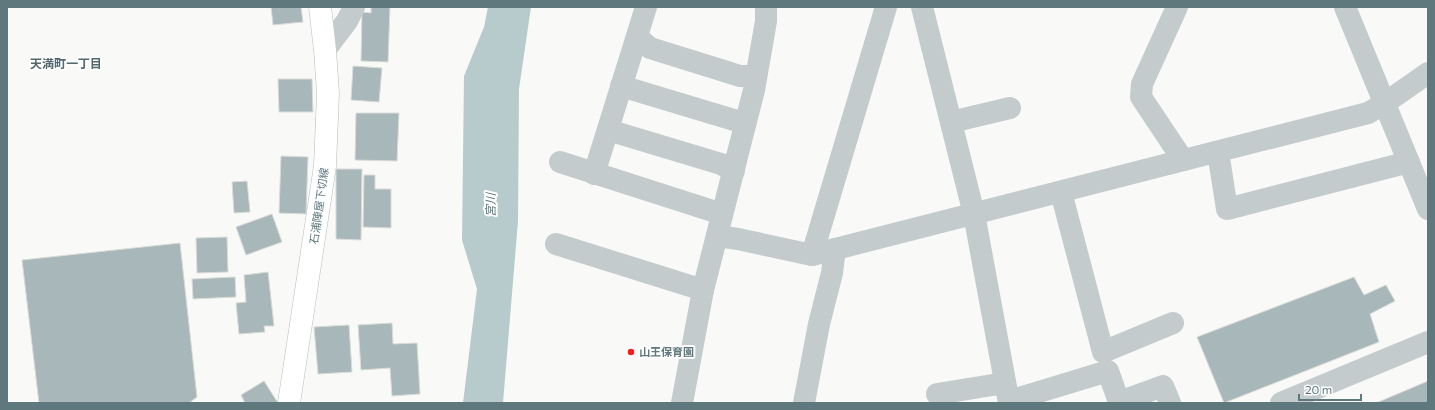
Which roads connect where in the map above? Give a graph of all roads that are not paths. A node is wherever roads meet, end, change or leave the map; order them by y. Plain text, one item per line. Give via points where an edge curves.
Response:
1 (320, 7) edge
2 (354, 7) edge
3 (646, 7) edge
4 (886, 7) edge
5 (922, 7) edge
6 (1177, 7) edge
7 (1345, 7) edge
8 (762, 10) edge
9 (637, 37) junction
10 (325, 50) junction
11 (1428, 73) edge
12 (756, 76) junction
13 (622, 86) junction
14 (1385, 103) junction
15 (1010, 108) dead end
16 (746, 121) junction
17 (951, 122) junction
18 (608, 130) junction
19 (1218, 152) junction
20 (1183, 160) junction
21 (560, 162) dead end
22 (1408, 162) junction
23 (734, 171) junction
24 (594, 174) junction
25 (1061, 192) junction
26 (1428, 209) edge
27 (722, 214) junction
28 (974, 214) junction
29 (717, 236) junction
30 (556, 244) dead end
31 (835, 249) junction
32 (812, 255) junction
33 (703, 290) junction
34 (1173, 323) dead end
35 (1428, 342) edge
36 (1106, 362) junction
37 (937, 394) dead end
38 (1008, 395) edge
39 (293, 402) edge
40 (682, 403) edge
41 (804, 403) edge
42 (1170, 403) edge
43 (1281, 403) edge

1 - 10 main road, 石浦陣屋下切線
2 - 10 street via 347,21
3 - 9 street
4 - 32 street
5 - 17 street
6 - 20 street via 1142,84 1141,98
7 - 14 street
8 - 12 street
9 - 12 street via 650,48 740,76
9 - 13 street
10 - 39 main road, 石浦陣屋下切線 via 328,93 325,166
11 - 14 street
12 - 16 street
13 - 16 street via 734,120
13 - 18 street
14 - 19 street via 1368,113
14 - 22 street
15 - 17 street
16 - 23 street
17 - 28 street
18 - 23 street via 722,164
18 - 24 street
19 - 20 street
19 - 22 street via 1227,209
20 - 25 street
21 - 24 street
22 - 26 street
23 - 27 street
24 - 27 street
25 - 28 street
25 - 36 street
27 - 29 street
28 - 31 street
28 - 38 street
29 - 32 street
29 - 33 street
30 - 33 street
31 - 32 street
31 - 41 street
33 - 40 street
34 - 36 street
35 - 43 street
36 - 38 street
36 - 42 street via 1119,402 1163,386
37 - 38 street

